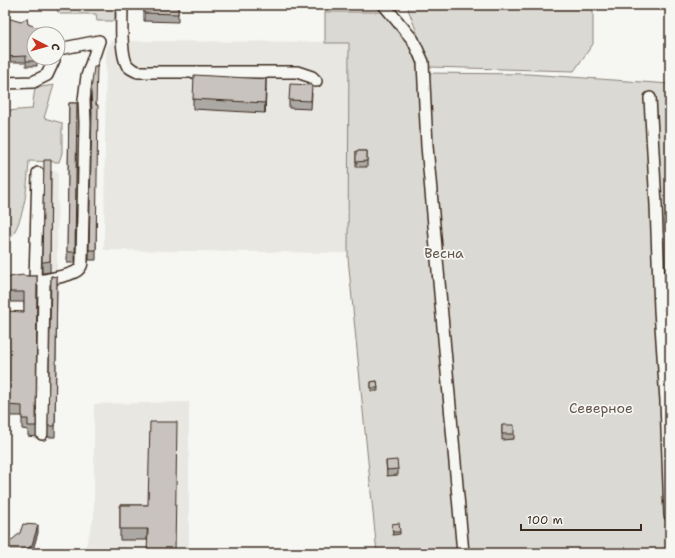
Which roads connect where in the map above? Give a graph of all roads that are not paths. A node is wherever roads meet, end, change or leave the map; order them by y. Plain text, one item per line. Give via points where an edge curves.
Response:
1 (122, 5) edge
2 (384, 5) edge
3 (66, 48) edge
4 (51, 66) edge
5 (316, 81) dead end
6 (5, 84) edge
7 (650, 98) dead end
8 (38, 173) dead end
9 (23, 279) edge
10 (40, 280) junction
11 (42, 434) dead end
12 (670, 516) edge
13 (463, 553) edge

1 - 5 lane via 124,55 127,65 138,72 297,72
2 - 13 lane via 413,40 423,62 427,146
3 - 10 lane via 99,42 87,76 84,100 82,259 78,270
4 - 6 lane via 47,75 33,82
7 - 12 lane
8 - 10 lane
9 - 10 lane
10 - 11 lane

